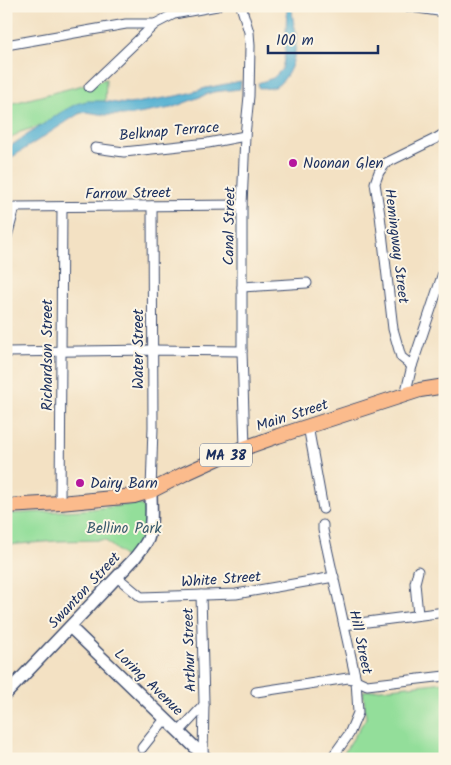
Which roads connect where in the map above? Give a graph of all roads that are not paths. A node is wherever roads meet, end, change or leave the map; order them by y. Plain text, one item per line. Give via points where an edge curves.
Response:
1 (217, 6) edge
2 (240, 6) edge
3 (404, 6) edge
4 (445, 12) edge
5 (155, 24) junction
6 (6, 45) edge
7 (89, 87) dead end
8 (445, 133) edge
9 (245, 136) junction
10 (95, 148) dead end
11 (242, 205) junction
12 (152, 206) junction
13 (62, 207) junction
14 (6, 240) edge
15 (445, 267) edge
16 (307, 283) dead end
17 (242, 287) junction
18 (152, 350) junction
19 (61, 351) junction
20 (242, 351) junction
21 (6, 352) edge
22 (412, 366) junction
23 (445, 386) edge
24 (405, 395) junction
25 (308, 426) junction
26 (245, 448) junction
27 (151, 491) junction
28 (60, 503) junction
29 (6, 506) edge
30 (323, 509) dead end
31 (323, 525) dead end
32 (418, 571) dead end
33 (117, 577) junction
34 (334, 577) junction
35 (202, 595) junction
36 (445, 612) edge
37 (418, 615) junction
38 (344, 625) junction
39 (70, 627) junction
40 (445, 676) edge
41 (356, 680) junction
42 (256, 692) dead end
43 (6, 694) edge
44 (204, 705) junction
45 (165, 719) junction
46 (179, 732) junction
47 (142, 748) dead end
48 (205, 757) edge
49 (331, 759) edge

1 - 5 street via 174,14
2 - 9 street, Canal Street via 250,46
3 - 4 street
5 - 6 street via 126,24
5 - 7 street
8 - 22 street, Hemingway Street via 386,163 375,183 393,329 401,357
9 - 10 street, Belknap Terrace via 124,152
9 - 11 street, Canal Street
11 - 12 street, Farrow Street
11 - 17 street, Canal Street
12 - 13 street, Farrow Street
12 - 18 street, Water Street
13 - 14 street, Farrow Street via 15,207
13 - 19 street, Richardson Street
15 - 22 street, Hemingway Street
16 - 17 street
17 - 20 street, Canal Street
18 - 19 street
18 - 20 street
18 - 27 street, Water Street
19 - 21 street
19 - 28 street, Richardson Street
20 - 26 street, Canal Street
22 - 24 street, Hemingway Street
23 - 24 main road, Main Street / MA 38
24 - 25 main road, Main Street / MA 38
25 - 26 main road, Main Street / MA 38
25 - 30 street
26 - 27 main road, Main Street / MA 38
27 - 28 main road, Main Street / MA 38 via 134,496
27 - 33 street, Swanton Street via 152,519 148,540
28 - 29 main road, Main Street / MA 38
31 - 34 street, Hill Street
32 - 37 street via 415,583
33 - 35 street, White Street via 141,597
33 - 39 street, Swanton Street
34 - 35 street, White Street via 236,594
34 - 38 street, Hill Street
35 - 44 street, Arthur Street
36 - 37 street
37 - 38 street
38 - 41 street, Hill Street
39 - 43 street, Swanton Street
39 - 45 street, Loring Avenue
40 - 41 street via 367,685
41 - 42 street via 348,678
41 - 49 street, Hill Street via 358,713
44 - 46 street, Arthur Street
44 - 48 street, Arthur Street
45 - 46 street, Loring Avenue
45 - 47 street
46 - 48 street, Loring Avenue

